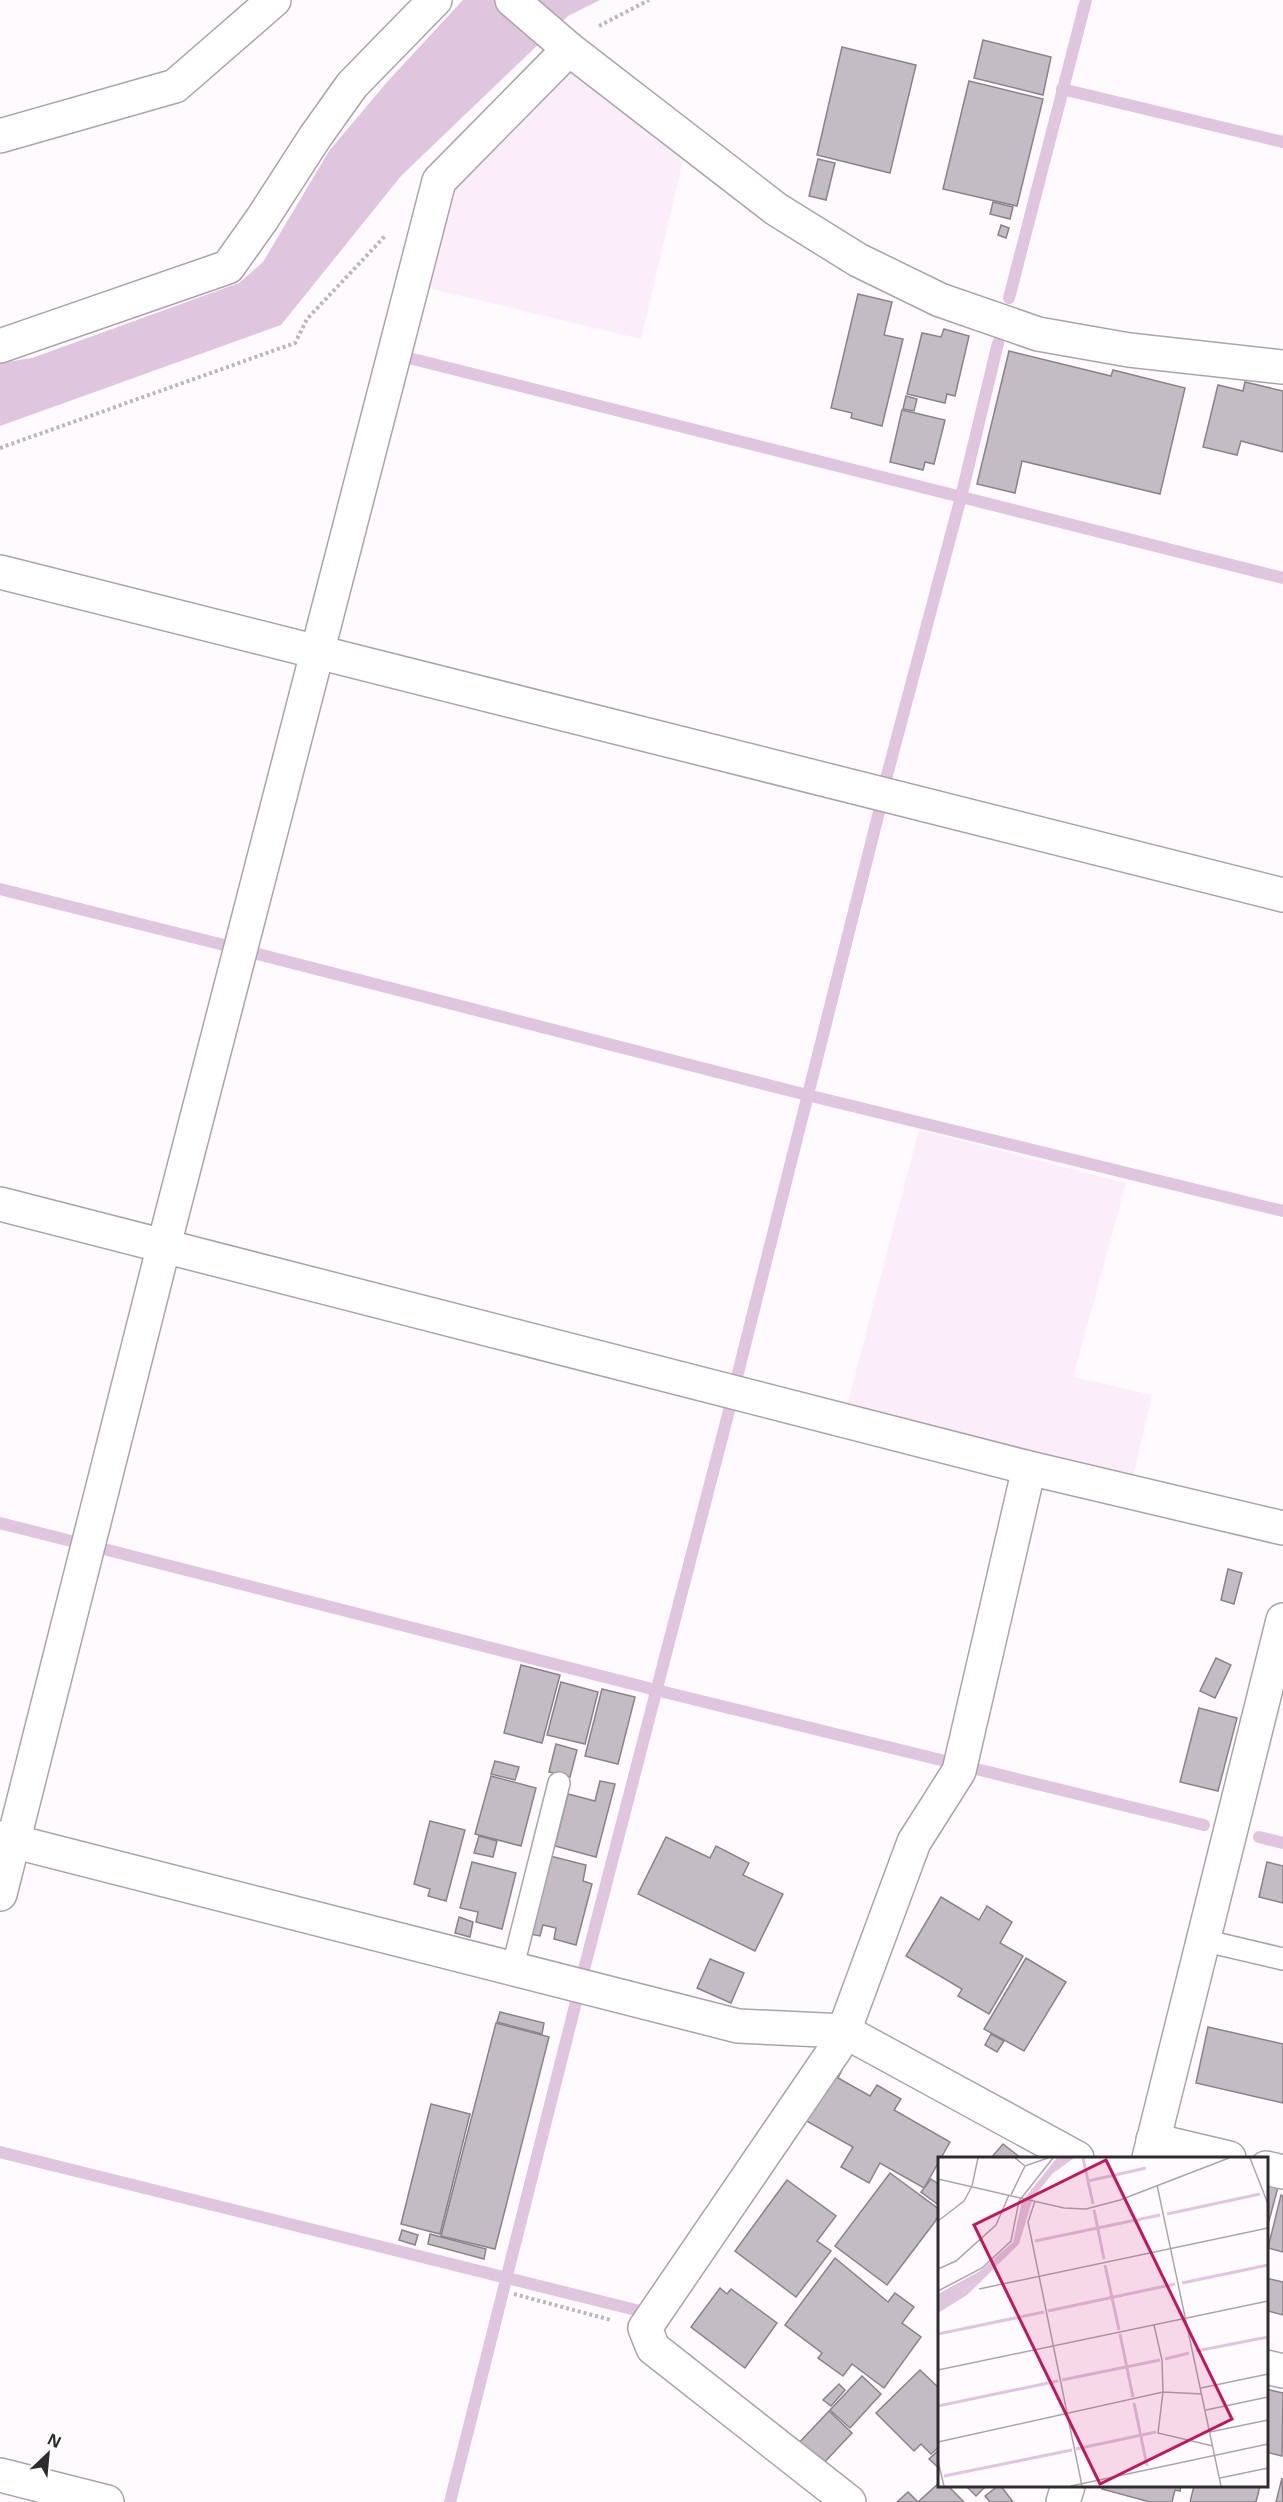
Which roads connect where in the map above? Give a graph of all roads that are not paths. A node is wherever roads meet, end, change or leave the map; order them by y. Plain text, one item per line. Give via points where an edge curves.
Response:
1 (274, 0) edge
2 (435, 0) edge
3 (512, 0) edge
4 (565, 45) junction
5 (0, 136) edge
6 (0, 346) edge
7 (1283, 367) edge
8 (0, 572) edge
9 (316, 650) junction
10 (1283, 895) edge
11 (0, 1204) edge
12 (164, 1245) junction
13 (1029, 1468) junction
14 (1283, 1528) edge
15 (1283, 1620) edge
16 (559, 1783) dead end
17 (7, 1840) edge
18 (0, 1894) edge
19 (1202, 1940) junction
20 (1283, 1959) edge
21 (512, 1970) junction
22 (844, 2031) junction
23 (1151, 2149) edge
24 (1075, 2157) edge
25 (1220, 2157) edge
26 (1268, 2168) edge
27 (1283, 2172) edge
28 (1268, 2367) edge
29 (1283, 2371) edge
30 (0, 2475) edge
31 (1068, 2487) edge
32 (100, 2501) edge
33 (849, 2502) edge
34 (1063, 2502) edge

1 - 5 street via 175,86
2 - 6 street via 352,85 228,267
3 - 4 street
4 - 7 street via 776,209 858,260 940,300 1038,334 1129,350
4 - 9 street via 439,181
8 - 9 street
9 - 10 street
9 - 12 street
11 - 12 street
12 - 13 street
12 - 17 street
13 - 14 street
13 - 22 street via 959,1772 914,1842
15 - 19 street
16 - 21 lane
17 - 18 street
17 - 21 street
19 - 20 lane
19 - 23 street
21 - 22 street via 738,2026
22 - 24 street
22 - 33 street via 645,2328 653,2348
23 - 25 street
26 - 27 street
28 - 29 street
30 - 32 street
31 - 34 street

